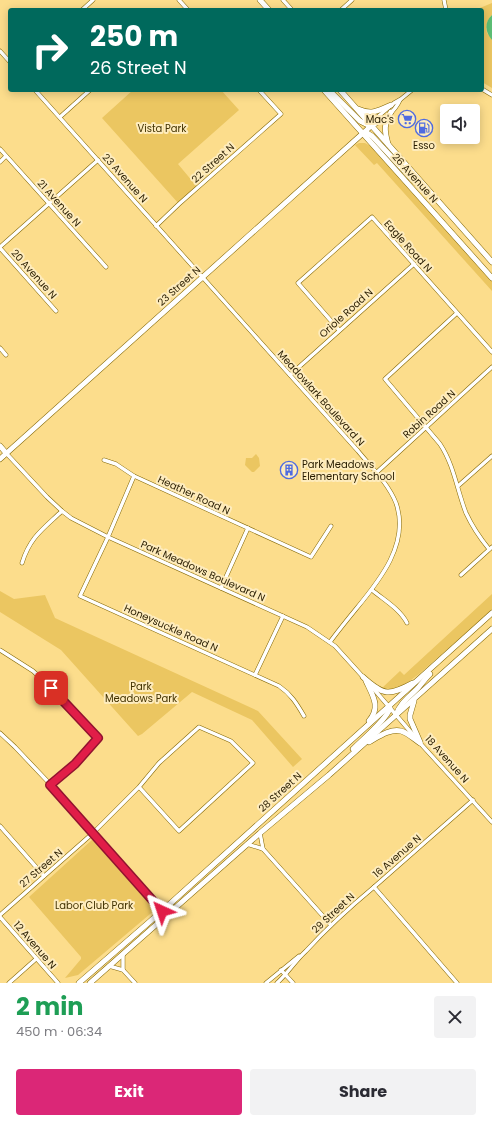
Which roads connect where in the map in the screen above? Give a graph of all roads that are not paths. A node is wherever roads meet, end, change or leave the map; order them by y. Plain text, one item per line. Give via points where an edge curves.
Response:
1 (93, 0) edge
2 (179, 0) edge
3 (259, 0) edge
4 (283, 0) edge
5 (352, 0) edge
6 (184, 6) edge
7 (84, 8) edge
8 (267, 8) edge
9 (290, 8) edge
10 (342, 8) edge
11 (0, 51) edge
12 (8, 60) edge
13 (37, 92) edge
14 (88, 92) edge
15 (261, 92) edge
16 (326, 92) edge
17 (331, 92) edge
18 (342, 92) edge
19 (410, 92) edge
20 (401, 99) junction
21 (391, 105) junction
22 (355, 108) junction
23 (391, 112) junction
24 (60, 118) junction
25 (371, 126) junction
26 (363, 133) junction
27 (388, 145) junction
28 (0, 149) edge
29 (6, 156) junction
30 (98, 160) junction
31 (0, 162) edge
32 (434, 196) junction
33 (48, 204) junction
34 (156, 226) junction
35 (0, 247) edge
36 (492, 262) edge
37 (414, 264) junction
38 (106, 267) dead end
39 (202, 277) junction
40 (492, 278) edge
41 (56, 311) dead end
42 (457, 313) junction
43 (339, 330) junction
44 (0, 348) edge
45 (492, 352) edge
46 (6, 355) dead end
47 (492, 367) edge
48 (290, 375) junction
49 (426, 428) junction
50 (0, 446) edge
51 (6, 453) junction
52 (492, 456) edge
53 (0, 459) edge
54 (104, 460) dead end
55 (376, 473) junction
56 (134, 476) junction
57 (458, 486) junction
58 (62, 511) junction
59 (331, 526) dead end
60 (248, 528) junction
61 (108, 537) junction
62 (491, 548) edge
63 (22, 563) dead end
64 (461, 575) dead end
65 (220, 588) junction
66 (372, 590) junction
67 (492, 614) edge
68 (283, 616) junction
69 (407, 623) dead end
70 (492, 629) edge
71 (330, 642) junction
72 (0, 650) edge
73 (449, 652) junction
74 (255, 675) junction
75 (363, 677) junction
76 (420, 680) junction
77 (414, 698) junction
78 (390, 707) junction
79 (396, 715) junction
80 (304, 716) dead end
81 (361, 732) junction
82 (0, 734) edge
83 (420, 743) junction
84 (361, 746) junction
85 (329, 775) junction
86 (50, 785) junction
87 (140, 787) junction
88 (473, 800) junction
89 (492, 822) edge
90 (0, 826) edge
91 (93, 833) junction
92 (260, 833) junction
93 (246, 844) junction
94 (263, 849) junction
95 (44, 876) junction
96 (374, 887) junction
97 (162, 911) junction
98 (168, 915) junction
99 (0, 916) edge
100 (331, 925) junction
101 (304, 952) junction
102 (123, 954) junction
103 (36, 959) junction
104 (108, 966) junction
105 (123, 970) junction
106 (281, 970) junction
107 (286, 975) junction
108 (80, 982) edge
109 (9, 983) edge
110 (58, 983) edge
111 (90, 983) edge
112 (135, 983) edge
113 (266, 983) edge
114 (277, 983) edge
115 (293, 983) edge
116 (457, 983) edge

1 - 7 street
2 - 6 street
3 - 8 main road
4 - 9 street
5 - 10 street
11 - 12 street
13 - 24 street, 23 Avenue N
14 - 24 street
15 - 34 street, 22 Street N via 281,114
16 - 26 main road, 26 Avenue N
17 - 25 main road via 360,121
18 - 22 main road, 26 Avenue N
19 - 20 street, 23 Street N
20 - 21 street, 23 Street N
20 - 23 street, 23 Street N
21 - 22 main road via 370,112
21 - 25 street, 23 Street N
22 - 25 main road, 26 Avenue N
23 - 25 street, 23 Street N
23 - 27 main road via 384,128
24 - 30 street, 23 Avenue N
25 - 26 main road, 23 Street N
25 - 27 main road, 26 Avenue N
26 - 32 main road via 372,136 421,188
26 - 39 main road, 23 Street N
26 - 40 main road, 26 Avenue N
27 - 32 main road, 26 Avenue N
28 - 29 street, 21 Avenue N
29 - 31 street
29 - 33 street, 21 Avenue N
30 - 33 street
30 - 34 street, 23 Avenue N
32 - 36 main road, 26 Avenue N
33 - 35 street
33 - 38 street, 21 Avenue N
34 - 39 street, 23 Avenue N
35 - 41 street, 20 Avenue N
37 - 42 street, Eagle Road N
37 - 43 street, Oriole Road N
37 - 43 street, Eagle Road N via 372,217 298,283
39 - 48 street, Meadowlark Boulevard N
39 - 51 main road, 23 Street N
42 - 45 street, Eagle Road N
42 - 49 street via 385,379
43 - 48 street, Oriole Road N
44 - 46 street
47 - 49 street, Robin Road N
48 - 55 street, Meadowlark Boulevard N
49 - 55 street, Robin Road N
49 - 57 street via 445,450
50 - 51 main road
51 - 53 main road, 23 Street N
51 - 58 street, Park Meadows Boulevard N
52 - 57 street
54 - 56 street, Heather Road N via 116,464
55 - 66 street, Meadowlark Boulevard N via 393,498 400,522 394,552
56 - 60 street, Heather Road N
56 - 61 street
57 - 62 street via 470,522
58 - 61 street, Park Meadows Boulevard N
58 - 63 street via 32,540
59 - 60 street, Heather Road N via 311,557
60 - 65 street
61 - 65 street, Park Meadows Boulevard N
61 - 74 street, Honeysuckle Road N via 80,596
62 - 64 street
65 - 68 street, Park Meadows Boulevard N
66 - 69 street via 399,611
66 - 71 street, Meadowlark Boulevard N
67 - 73 main road, 28 Street N
68 - 71 street, Park Meadows Boulevard N
68 - 74 street
70 - 77 main road, 28 Street N
71 - 75 street, Park Meadows Boulevard N
72 - 86 street via 33,671 98,738 75,764
73 - 76 main road, 28 Street N
73 - 79 main road via 403,702
74 - 80 street, Honeysuckle Road N via 285,690 295,700
75 - 76 main road via 381,691 391,693
75 - 78 street, Park Meadows Boulevard N
75 - 81 main road via 375,700 376,708 374,715
76 - 78 main road, 28 Street N
77 - 79 main road, 28 Street N
77 - 83 main road via 410,719
78 - 79 street, 18 Avenue N
78 - 81 main road, 28 Street N
78 - 85 main road via 366,738
79 - 83 street, 18 Avenue N
79 - 84 main road, 28 Street N
81 - 97 main road, 28 Street N
82 - 86 street
83 - 84 main road via 400,730 394,730
83 - 88 street, 18 Avenue N
84 - 85 main road, 28 Street N
85 - 92 main road, 28 Street N
86 - 91 street
87 - 87 street, 27 Street N via 159,763 199,727 230,742 253,763 179,831
87 - 91 street, 27 Street N
88 - 89 street, 18 Avenue N
88 - 96 street, 16 Avenue N
90 - 95 street
91 - 95 street, 27 Street N
91 - 97 street
92 - 93 main road, 28 Street N
92 - 94 street
93 - 94 street
93 - 98 main road, 28 Street N
94 - 100 street
95 - 99 street, 27 Street N
96 - 100 street, 29 Street N
96 - 116 street, 16 Avenue N
97 - 98 street
97 - 108 main road, 28 Street N
98 - 102 main road, 28 Street N
99 - 103 street, 12 Avenue N
100 - 101 street, 29 Street N
101 - 106 street
101 - 107 street
102 - 104 main road, 28 Street N
102 - 105 street
103 - 109 street
103 - 110 street, 12 Avenue N
104 - 105 street
104 - 111 main road, 28 Street N
105 - 112 street
106 - 107 street
106 - 113 street
107 - 114 street
107 - 115 street

